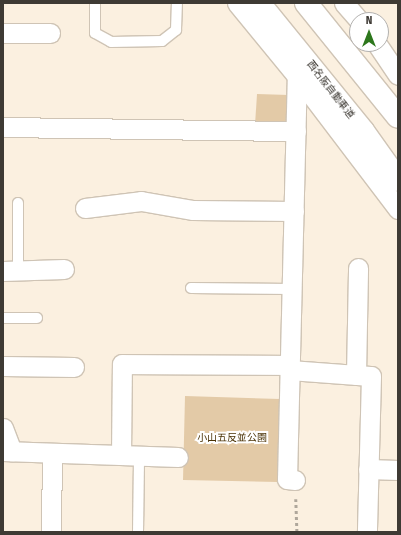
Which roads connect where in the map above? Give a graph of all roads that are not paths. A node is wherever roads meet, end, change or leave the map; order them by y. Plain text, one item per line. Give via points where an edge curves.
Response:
1 (95, 3) edge
2 (177, 3) edge
3 (237, 3) edge
4 (259, 3) edge
5 (306, 3) edge
6 (344, 3) edge
7 (351, 12) edge
8 (50, 32) dead end
9 (3, 33) edge
10 (383, 52) edge
11 (398, 74) edge
12 (298, 76) junction
13 (398, 117) edge
14 (3, 127) edge
15 (296, 131) junction
16 (398, 180) edge
17 (18, 203) dead end
18 (85, 208) dead end
19 (398, 209) edge
20 (294, 211) junction
21 (358, 268) dead end
22 (64, 269) dead end
23 (11, 271) edge
24 (191, 288) dead end
25 (291, 290) junction
26 (3, 318) edge
27 (37, 318) dead end
28 (3, 366) edge
29 (74, 367) dead end
30 (289, 368) junction
31 (356, 375) junction
32 (3, 428) edge
33 (8, 451) edge
34 (52, 453) junction
35 (121, 455) junction
36 (140, 456) junction
37 (178, 457) dead end
38 (368, 469) junction
39 (398, 470) edge
40 (295, 480) road end
41 (51, 532) edge
42 (138, 532) edge
43 (367, 532) edge

1 - 2 lane via 95,32 111,42 162,41 176,30
3 - 12 street
4 - 16 highway, 西名阪自動車道
5 - 13 highway
6 - 7 street
8 - 9 street
10 - 11 street
12 - 15 street
12 - 19 street
14 - 15 street
15 - 20 street
17 - 23 lane
18 - 20 street via 141,201 194,210
20 - 25 street
21 - 31 street
22 - 23 street
24 - 25 lane
25 - 30 street
26 - 27 lane
28 - 29 street
30 - 31 street
30 - 35 street via 122,364
30 - 40 street via 287,479
31 - 38 street via 371,376
32 - 33 street
33 - 34 street
34 - 35 street
34 - 41 street
35 - 36 street
36 - 37 street
36 - 42 lane
38 - 39 street
38 - 43 street

